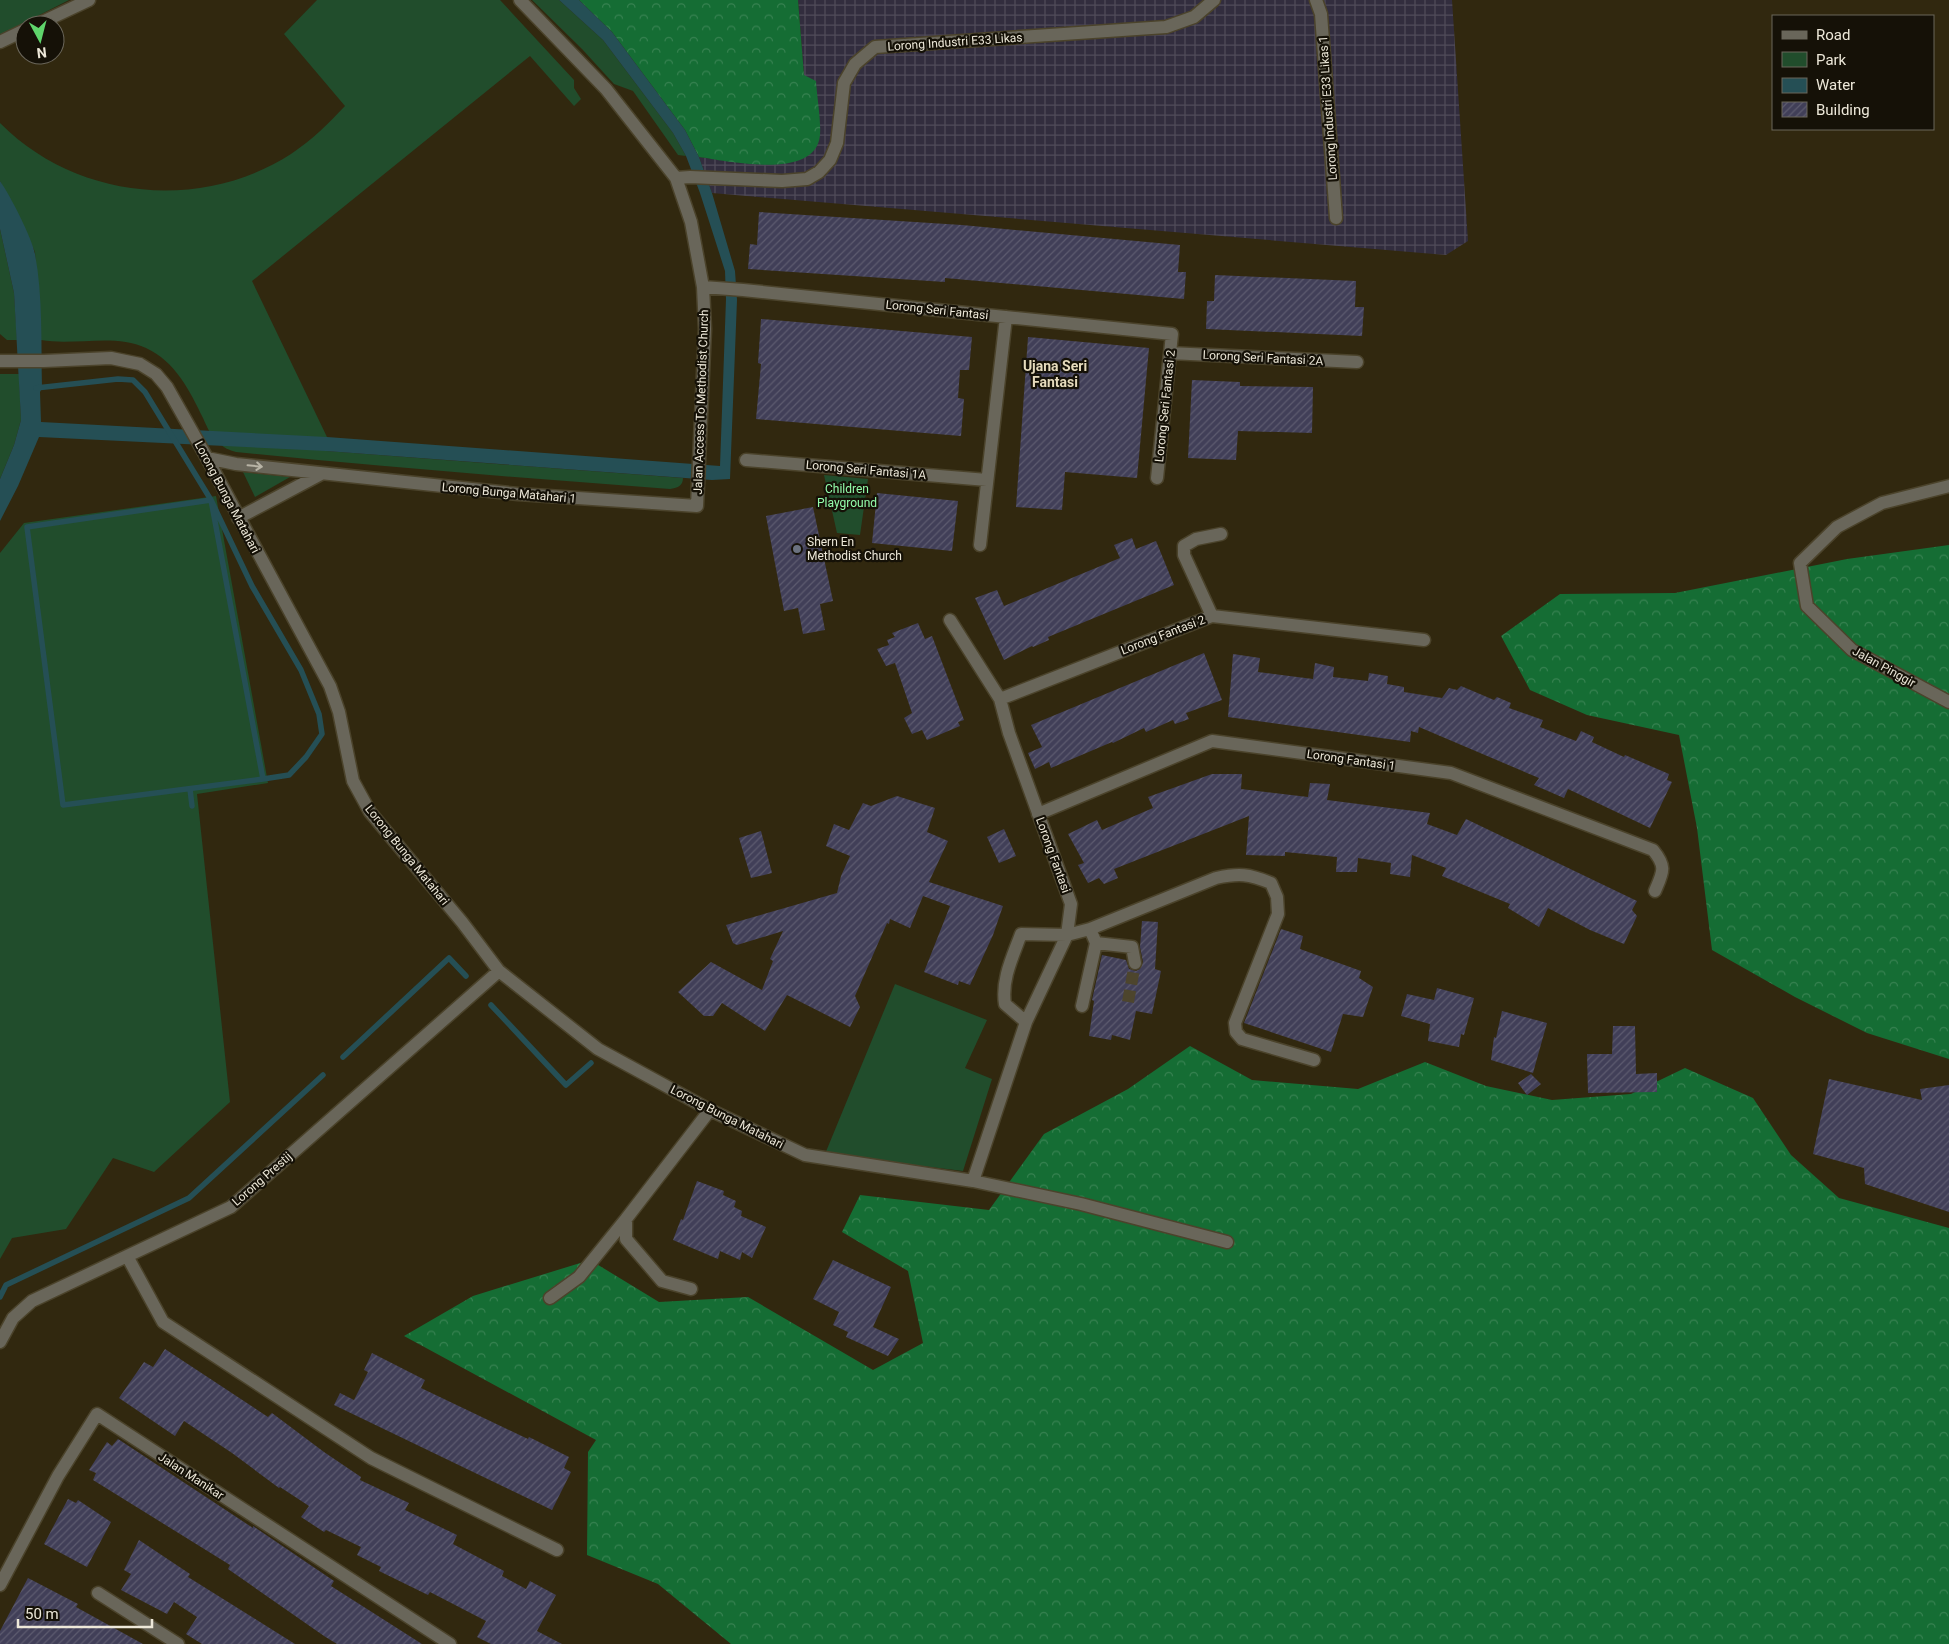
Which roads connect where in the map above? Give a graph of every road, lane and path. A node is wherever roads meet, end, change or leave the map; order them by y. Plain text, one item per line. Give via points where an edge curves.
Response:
1 (89, 0) edge
2 (520, 0) edge
3 (1214, 0) edge
4 (1316, 0) edge
5 (57, 15) edge
6 (15, 35) edge
7 (0, 42) edge
8 (676, 178) junction
9 (1336, 218) dead end
10 (703, 287) junction
11 (1006, 317) junction
12 (1172, 334) joint
13 (1170, 353) junction
14 (6, 361) edge
15 (1357, 362) dead end
16 (207, 458) junction
17 (746, 460) dead end
18 (321, 474) junction
19 (1157, 478) dead end
20 (987, 480) junction
21 (1949, 486) edge
22 (697, 506) joint
23 (238, 518) junction
24 (1222, 534) dead end
25 (980, 545) dead end
26 (1212, 616) junction
27 (950, 620) dead end
28 (1424, 640) dead end
29 (1000, 699) junction
30 (1949, 702) edge
31 (1038, 814) junction
32 (1654, 891) dead end
33 (1090, 929) junction
34 (1066, 935) junction
35 (1096, 943) junction
36 (1135, 962) dead end
37 (499, 971) junction
38 (1082, 1006) dead end
39 (1026, 1022) junction
40 (1314, 1060) dead end
41 (710, 1110) junction
42 (973, 1182) junction
43 (626, 1219) junction
44 (1227, 1242) dead end
45 (127, 1256) junction
46 (691, 1289) dead end
47 (550, 1298) dead end
48 (0, 1342) edge
49 (557, 1550) dead end
50 (0, 1585) edge
51 (98, 1592) dead end
52 (171, 1642) edge
53 (450, 1644) edge

1 - 5 street
2 - 8 street, Jalan Access To Methodist Church via 606,88
3 - 8 street, Lorong Industri E33 Likas via 1194,17 1166,27 875,48 855,64 844,83 837,143 830,160 819,172 807,179 782,181
4 - 9 street, Lorong Industri E33 Likas 1 via 1321,14
6 - 7 street
8 - 10 street, Jalan Access To Methodist Church via 691,222
10 - 11 street, Lorong Seri Fantasi
10 - 22 street, Jalan Access To Methodist Church via 705,329
11 - 12 street, Lorong Seri Fantasi
11 - 20 street
12 - 13 street, Lorong Seri Fantasi 2
13 - 15 street, Lorong Seri Fantasi 2A
13 - 19 street, Lorong Seri Fantasi 2
14 - 16 street, Lorong Bunga Matahari via 111,358 140,364 156,374 167,387
16 -> 18 street, Lorong Bunga Matahari 1
16 - 23 street, Lorong Bunga Matahari
17 - 20 street, Lorong Seri Fantasi 1A
18 - 22 street, Lorong Bunga Matahari 1 via 518,494
18 - 23 street
20 - 25 street
21 - 30 street, Jalan Pinggir via 1882,502 1837,527 1800,563 1807,606 1852,650
23 - 37 street, Lorong Bunga Matahari via 330,686 339,712 353,781 370,812
24 - 26 street via 1196,539 1184,546 1184,556
26 - 28 street, Lorong Fantasi 2
26 - 29 street, Lorong Fantasi 2
27 - 29 street, Lorong Fantasi
29 - 31 street, Lorong Fantasi
31 - 32 street, Lorong Fantasi 1 via 1212,741 1451,773 1653,850 1663,871
31 - 34 street, Lorong Fantasi via 1071,904
33 - 34 street
33 - 35 street
33 - 40 street via 1216,878 1250,874 1271,883 1277,897 1278,914 1235,1023 1236,1032 1242,1039
34 - 39 street, Lorong Fantasi
34 - 39 street via 1021,934 1003,991 1005,1004
35 - 36 street via 1132,947
35 - 38 street
37 - 41 street, Lorong Bunga Matahari via 598,1049
37 - 45 street, Lorong Prestij via 231,1207
39 - 42 street, Lorong Fantasi
41 - 42 street, Lorong Bunga Matahari via 805,1155
41 - 43 street
42 - 44 street, Lorong Bunga Matahari via 1081,1204
43 - 46 street via 626,1239 662,1281
43 - 47 street via 579,1277
45 - 48 street, Lorong Prestij via 32,1301 13,1318
45 - 49 street via 163,1322 371,1458
50 - 53 street, Jalan Manikar via 58,1476 97,1414
51 - 52 street

